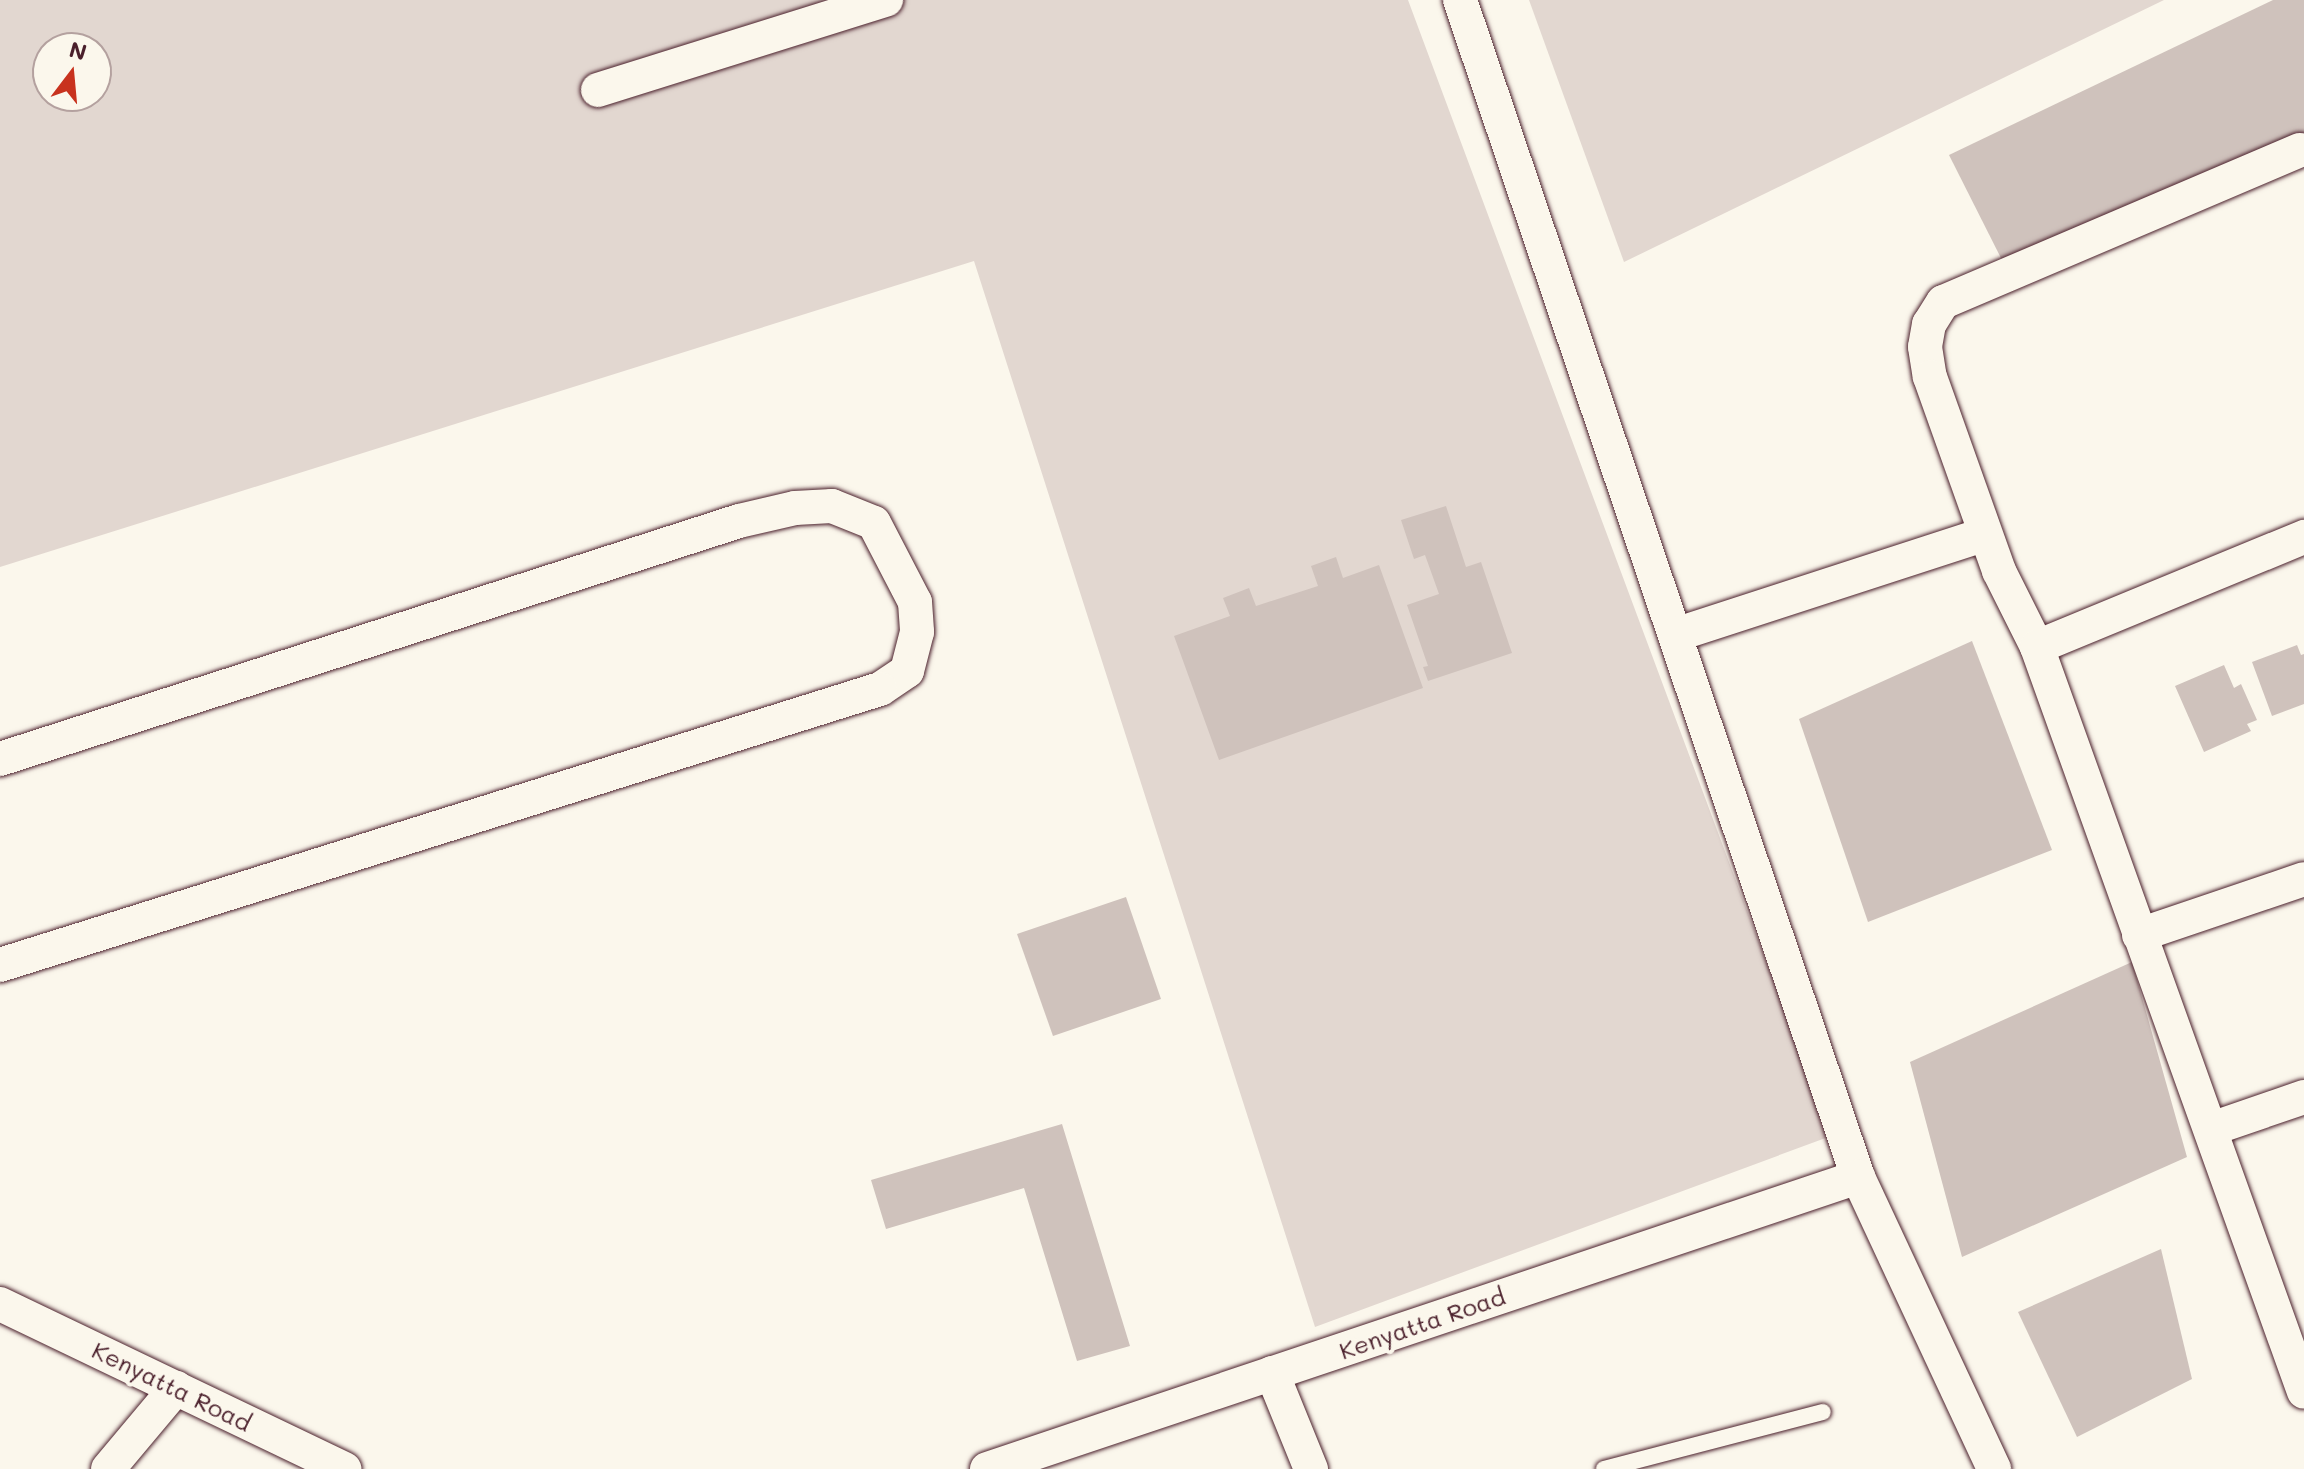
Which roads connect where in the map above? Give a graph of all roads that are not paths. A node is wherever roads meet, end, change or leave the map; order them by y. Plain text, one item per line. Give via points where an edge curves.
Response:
1 (886, 0) edge
2 (1460, 0) edge
3 (598, 90) dead end
4 (2300, 150) dead end
5 (1985, 534) junction
6 (2304, 537) edge
7 (1675, 635) junction
8 (2037, 647) junction
9 (0, 759) edge
10 (2304, 879) edge
11 (2139, 935) junction
12 (0, 965) edge
13 (2304, 1097) edge
14 (2211, 1129) junction
15 (1858, 1177) junction
16 (0, 1304) edge
17 (1272, 1373) junction
18 (176, 1388) junction
19 (2304, 1392) edge
20 (1823, 1412) dead end
21 (108, 1469) edge
22 (344, 1469) edge
23 (987, 1469) edge
24 (1311, 1469) edge
25 (1604, 1469) edge
26 (1994, 1469) edge

1 - 3 street
2 - 7 street
4 - 5 street via 1943,302 1929,324 1925,347 1930,377
5 - 7 street
5 - 8 street
6 - 8 street
7 - 15 street
8 - 11 street
9 - 12 street via 739,521 795,508 832,506 874,523 915,602 917,632 907,671 880,689
10 - 11 street
11 - 14 street
13 - 14 street
14 - 19 street
15 - 17 street, Kenyatta Road
15 - 26 street
16 - 18 street, Kenyatta Road
17 - 23 street, Kenyatta Road
17 - 24 street
18 - 21 street
18 - 22 street, Kenyatta Road
20 - 25 lane

